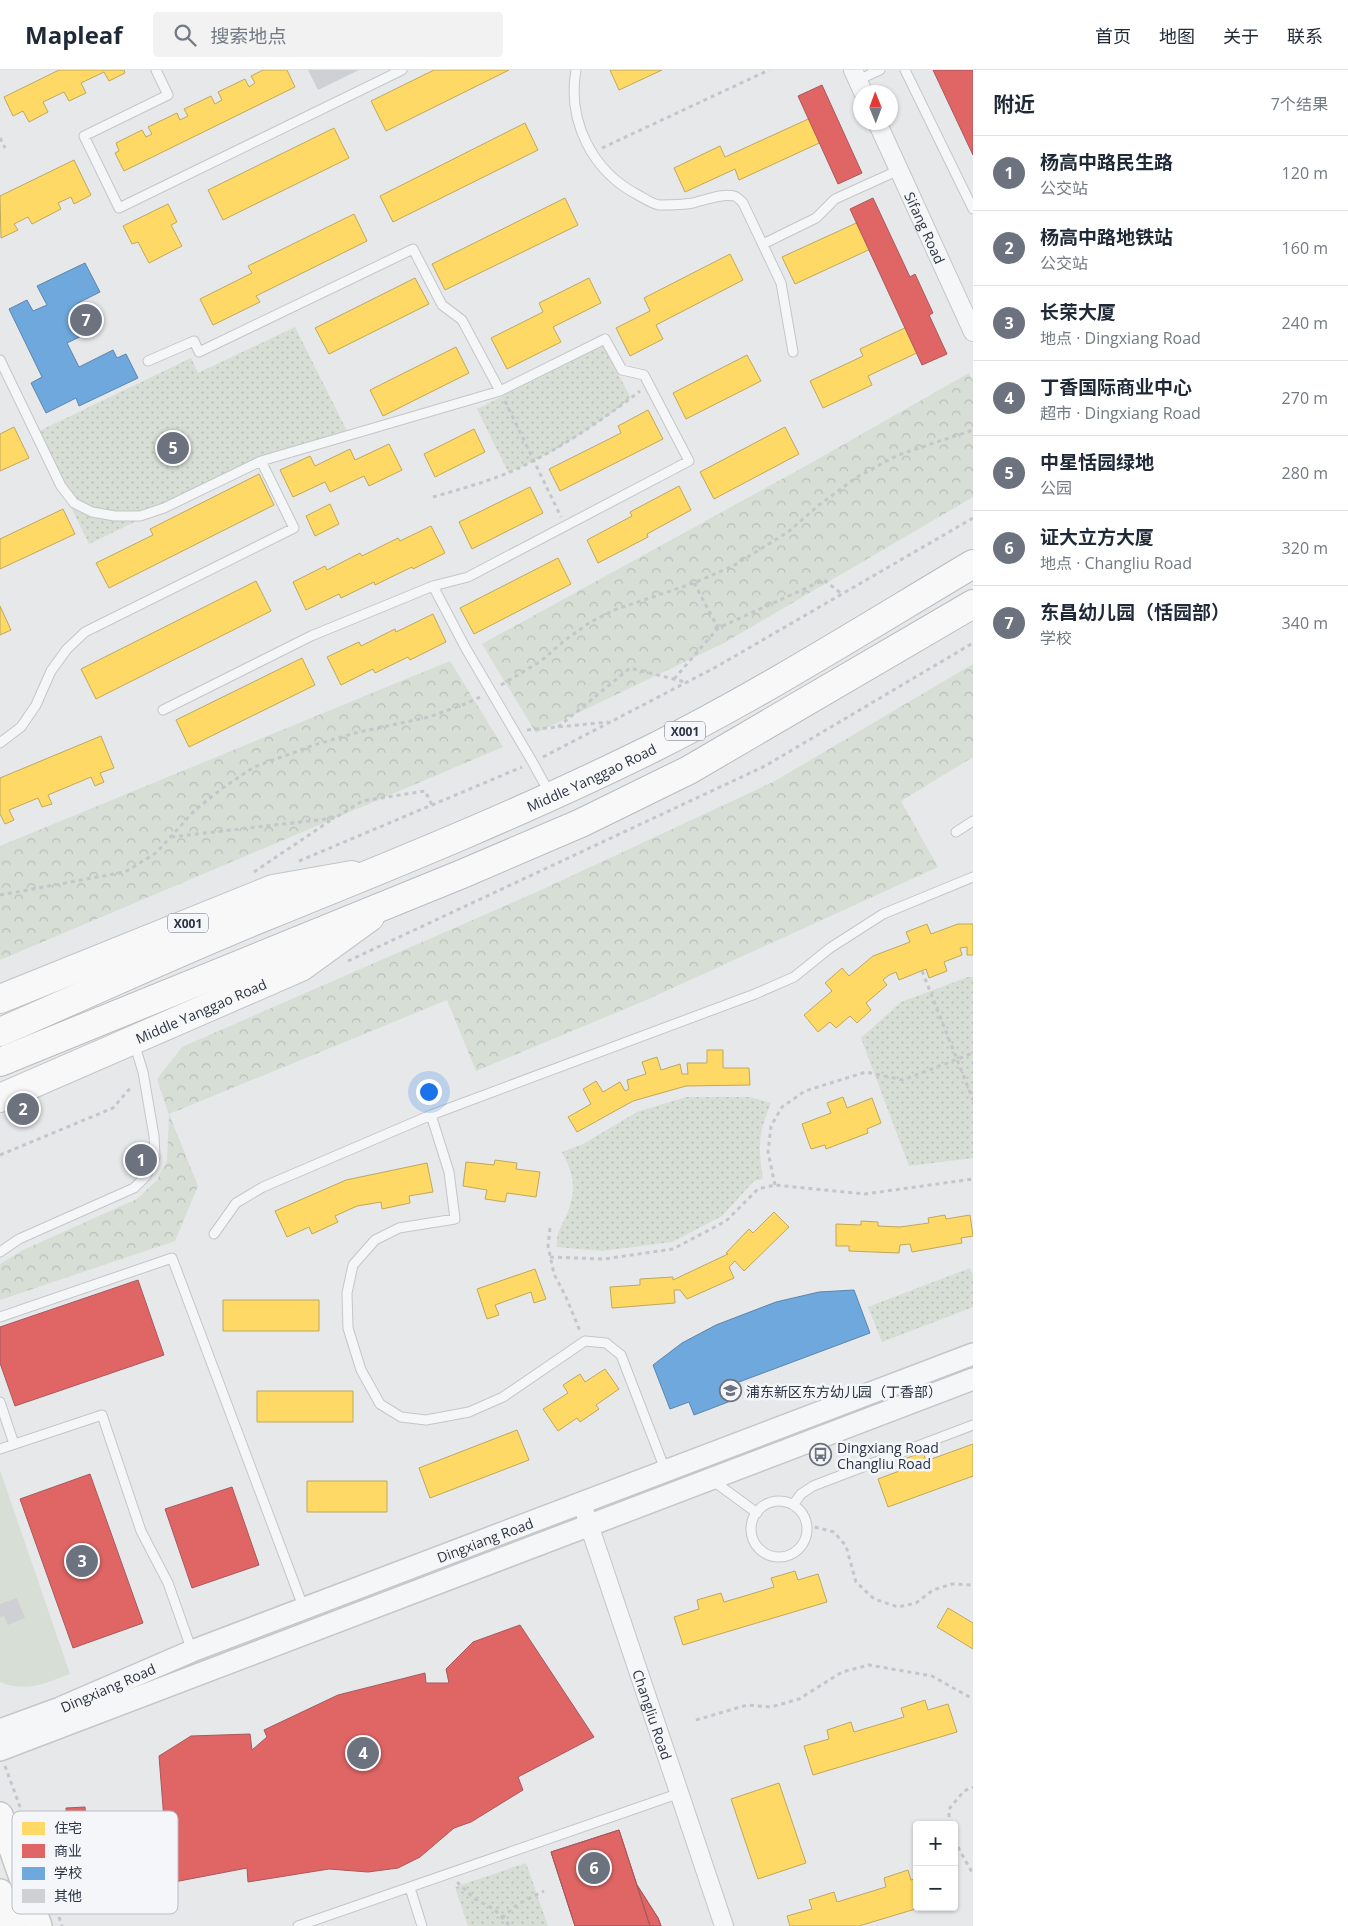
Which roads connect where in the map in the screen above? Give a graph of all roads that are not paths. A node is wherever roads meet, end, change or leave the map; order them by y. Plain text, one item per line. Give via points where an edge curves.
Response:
1 (156, 70) edge
2 (402, 70) edge
3 (576, 70) edge
4 (880, 70) edge
5 (905, 70) edge
6 (858, 81) edge
7 (881, 130) edge
8 (899, 170) junction
9 (973, 209) edge
10 (763, 244) junction
11 (973, 332) edge
12 (793, 352) dead end
13 (0, 360) edge
14 (148, 361) dead end
15 (4, 378) edge
16 (500, 391) junction
17 (261, 461) junction
18 (973, 564) edge
19 (433, 586) junction
20 (973, 604) edge
21 (163, 710) dead end
22 (0, 743) edge
23 (551, 797) junction
24 (973, 821) edge
25 (956, 832) dead end
26 (383, 870) junction
27 (973, 877) edge
28 (389, 903) junction
29 (0, 999) edge
30 (0, 1032) edge
31 (134, 1041) junction
32 (0, 1062) edge
33 (0, 1098) edge
34 (432, 1115) junction
35 (214, 1234) dead end
36 (0, 1252) edge
37 (0, 1317) edge
38 (973, 1354) edge
39 (973, 1378) edge
40 (0, 1402) edge
41 (973, 1425) edge
42 (14, 1444) junction
43 (0, 1449) edge
44 (666, 1472) junction
45 (710, 1478) junction
46 (582, 1504) junction
47 (793, 1505) junction
48 (756, 1512) junction
49 (589, 1524) junction
50 (304, 1609) junction
51 (192, 1651) junction
52 (0, 1730) edge
53 (0, 1750) edge
54 (680, 1794) junction
55 (0, 1815) edge
56 (12, 1849) edge
57 (410, 1888) junction
58 (0, 1892) edge
59 (35, 1914) edge
60 (13, 1926) edge
61 (39, 1926) edge
62 (298, 1926) edge
63 (422, 1926) edge
64 (724, 1926) edge

1 - 2 lane via 168,95 84,136 119,208
3 - 10 lane via 576,113 584,142 602,167 626,189 656,205 737,197
4 - 6 lane
5 - 9 lane
7 - 8 street, Sifang Road
8 - 10 lane via 834,199 816,218
8 - 11 street, Sifang Road
10 - 12 lane via 781,283
13 - 15 lane
14 - 16 lane via 194,341 200,352 413,249 442,305 462,320
15 - 17 lane via 61,486 74,503 92,512 140,516 164,508
16 - 17 lane
16 - 19 lane via 605,339 622,370 644,375 689,461 468,577
17 - 22 lane via 294,528 85,632 51,671 36,705 21,727
18 - 23 main road, Middle Yanggao Road / X001 via 738,703
19 - 21 lane via 311,636
19 - 23 lane
20 - 28 main road, Middle Yanggao Road / X001 via 689,770 581,823
23 - 26 main road, Middle Yanggao Road / X001
24 - 25 lane
26 - 29 main road, Middle Yanggao Road / X001 via 273,889
26 - 30 main road, Middle Yanggao Road / X001 via 243,926
27 - 34 lane via 883,914 830,948 794,977
28 - 31 main road, Middle Yanggao Road / X001 via 300,967
28 - 32 main road, Middle Yanggao Road / X001
31 - 33 main road, Middle Yanggao Road / X001
31 - 36 lane via 143,1072 154,1143 155,1157 146,1176 134,1188 20,1239
34 - 35 lane via 263,1187 236,1203
34 - 44 lane via 449,1172 455,1219 399,1228 374,1240 353,1265 347,1293 348,1328 361,1370 380,1404 401,1417 426,1420 469,1412 502,1397 585,1341 606,1343 621,1355
37 - 50 lane via 172,1258
38 - 44 street, Dingxiang Road
39 - 45 street, Dingxiang Road
40 - 42 lane
41 - 47 lane via 813,1486
42 - 43 lane
42 - 51 lane via 102,1415 141,1531 171,1590
44 - 46 street, Dingxiang Road
45 - 48 lane
45 - 49 street, Dingxiang Road
46 - 49 street, Changliu Road
46 - 50 street, Dingxiang Road
47 - 48 lane via 771,1502
47 - 48 lane via 804,1516 807,1534 797,1551 780,1557 771,1556 757,1546 753,1538
49 - 53 street, Dingxiang Road
49 - 54 street, Changliu Road
50 - 51 street, Dingxiang Road
51 - 52 street, Dingxiang Road
54 - 57 lane
54 - 64 street, Changliu Road
55 - 56 main road
57 - 62 lane
57 - 63 lane
58 - 60 main road
59 - 61 main road

